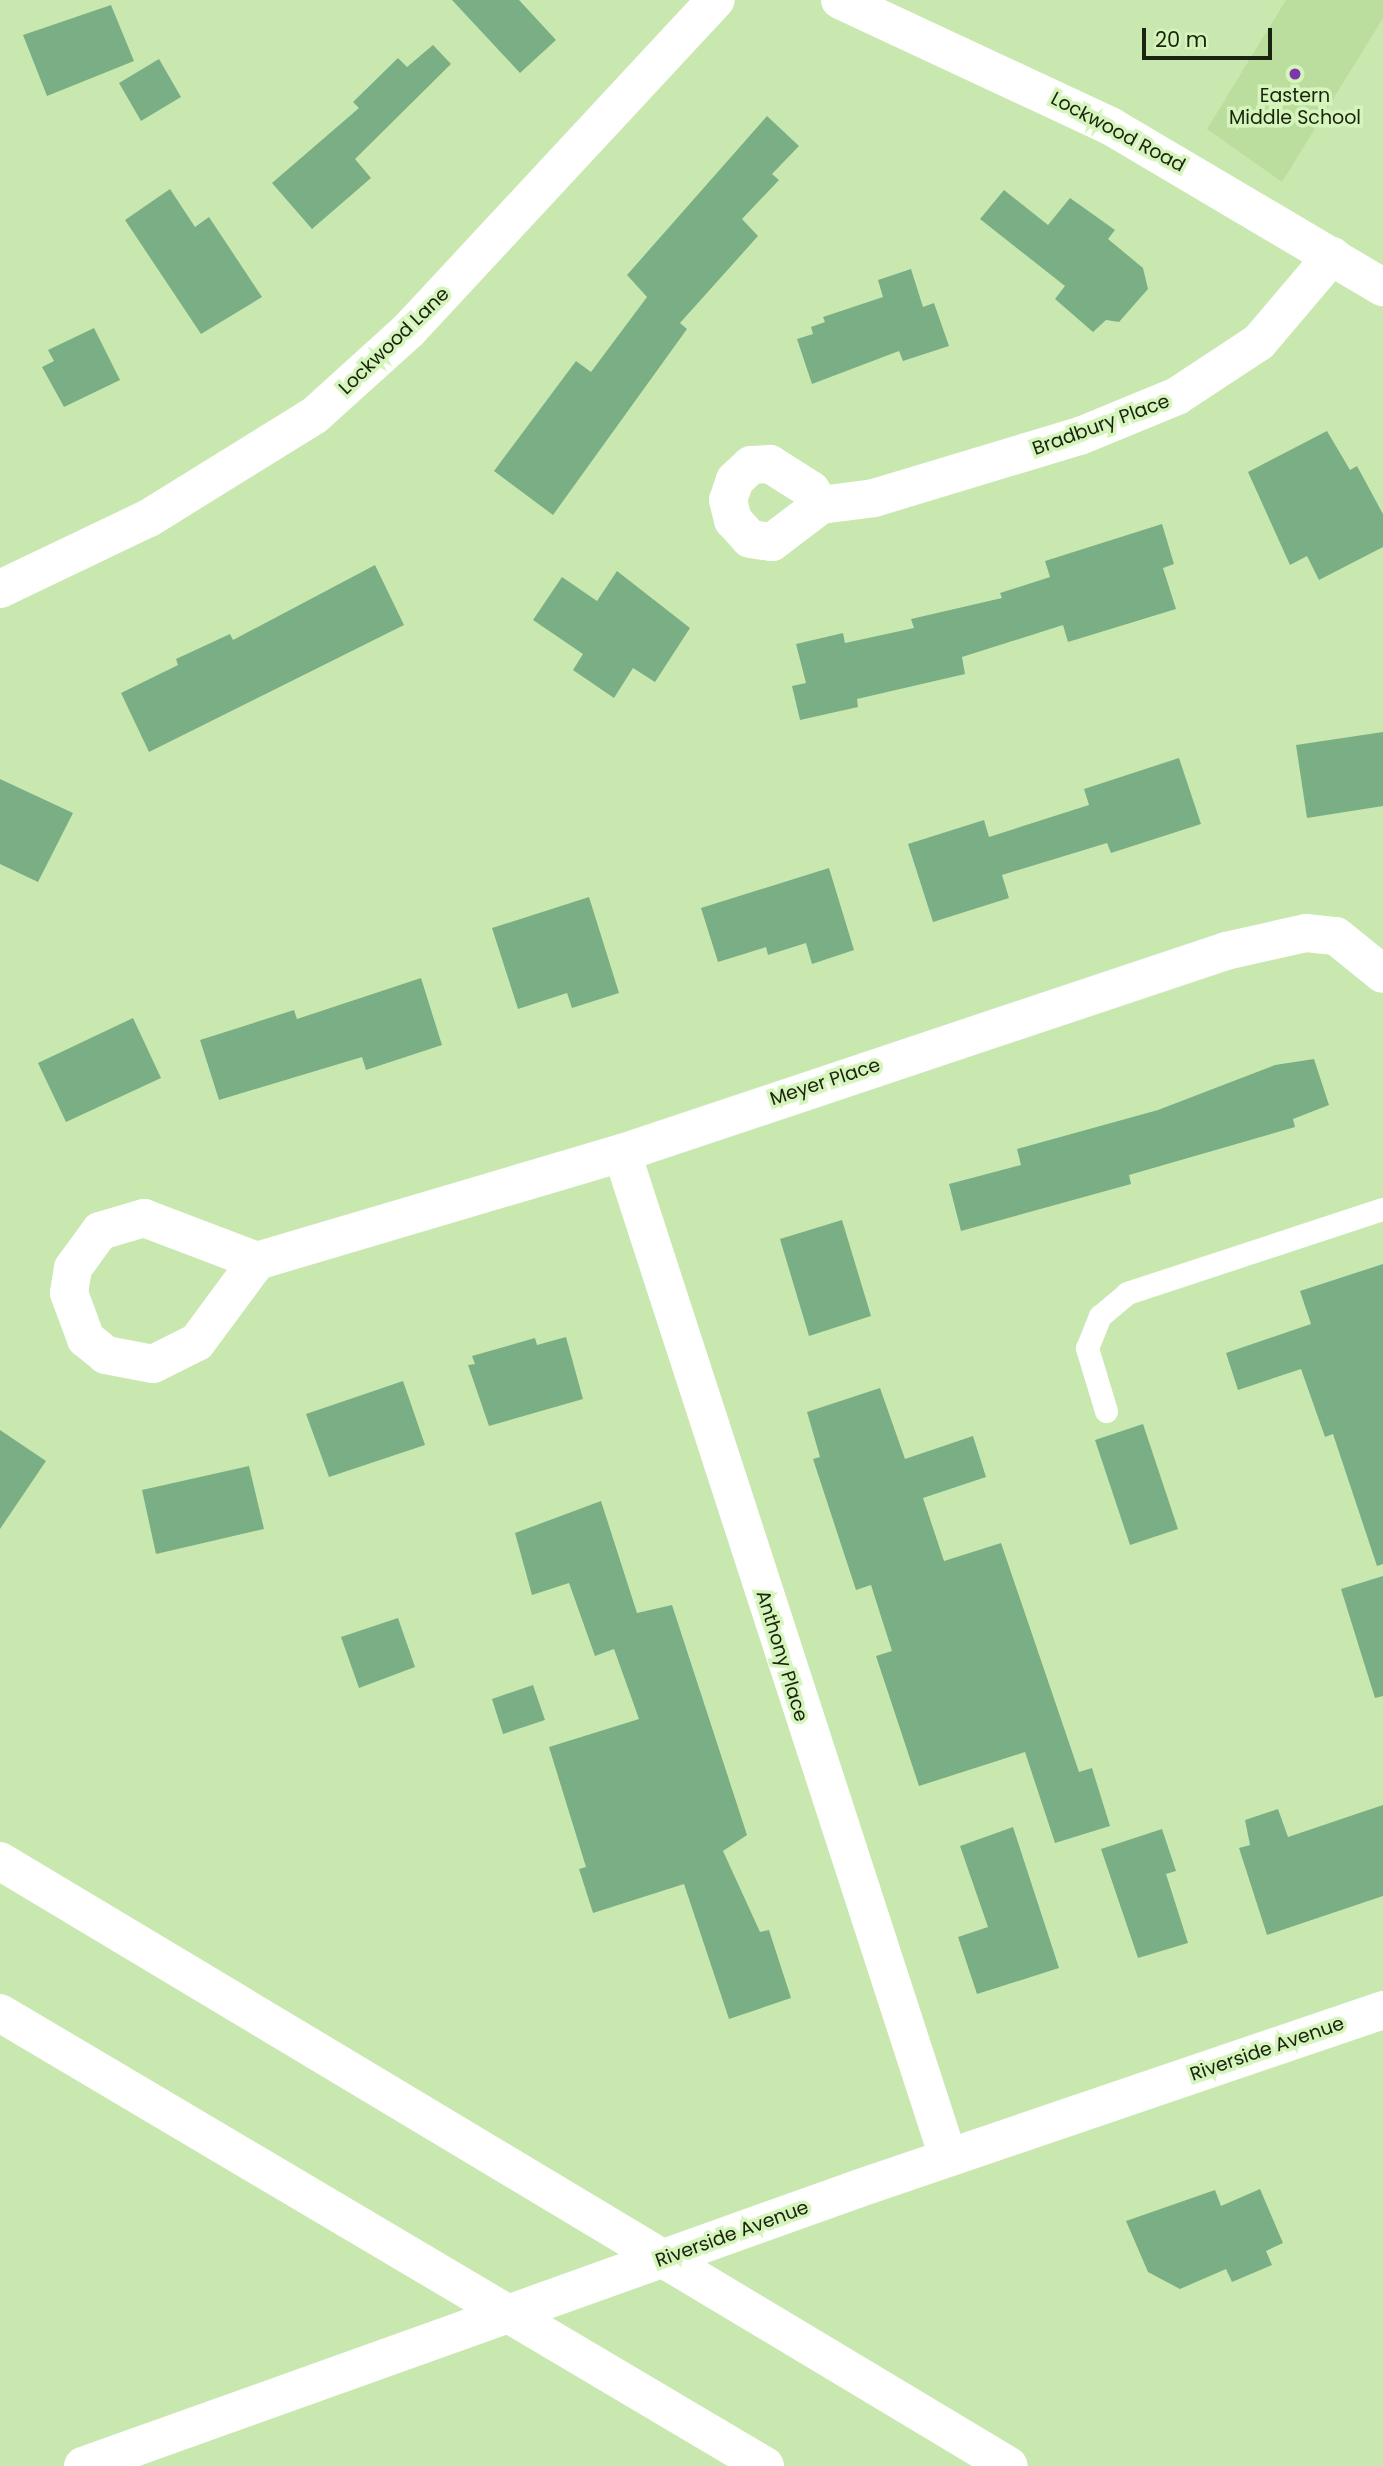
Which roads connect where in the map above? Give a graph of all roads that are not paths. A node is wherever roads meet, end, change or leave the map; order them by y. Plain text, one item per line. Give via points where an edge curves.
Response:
1 (716, 0) edge
2 (840, 0) edge
3 (1332, 256) junction
4 (1383, 287) edge
5 (821, 505) dead end
6 (0, 589) edge
7 (1383, 974) edge
8 (622, 1153) junction
9 (1383, 1209) edge
10 (257, 1261) junction
11 (1106, 1411) dead end
12 (0, 1861) edge
13 (1383, 2010) edge
14 (0, 2012) edge
15 (948, 2157) junction
16 (83, 2466) edge
17 (765, 2466) edge
18 (1009, 2466) edge

1 - 6 main road, Lockwood Lane via 408,331 315,415 160,512
2 - 3 main road, Lockwood Road via 1112,127
3 - 4 main road, Lockwood Road
3 - 5 main road, Bradbury Place via 1259,342 1177,396 1080,436 874,498
7 - 8 main road, Meyer Place via 1336,936 1306,933 1226,951
8 - 10 main road, Meyer Place
8 - 15 main road, Anthony Place
9 - 11 lane via 1127,1293 1100,1316 1087,1349
10 - 10 main road via 167,1222 121,1221 100,1231 73,1268 74,1317 106,1355 129,1364 165,1361 197,1342
12 - 18 main road
13 - 15 main road, Riverside Avenue
14 - 17 main road
15 - 16 main road, Riverside Avenue

